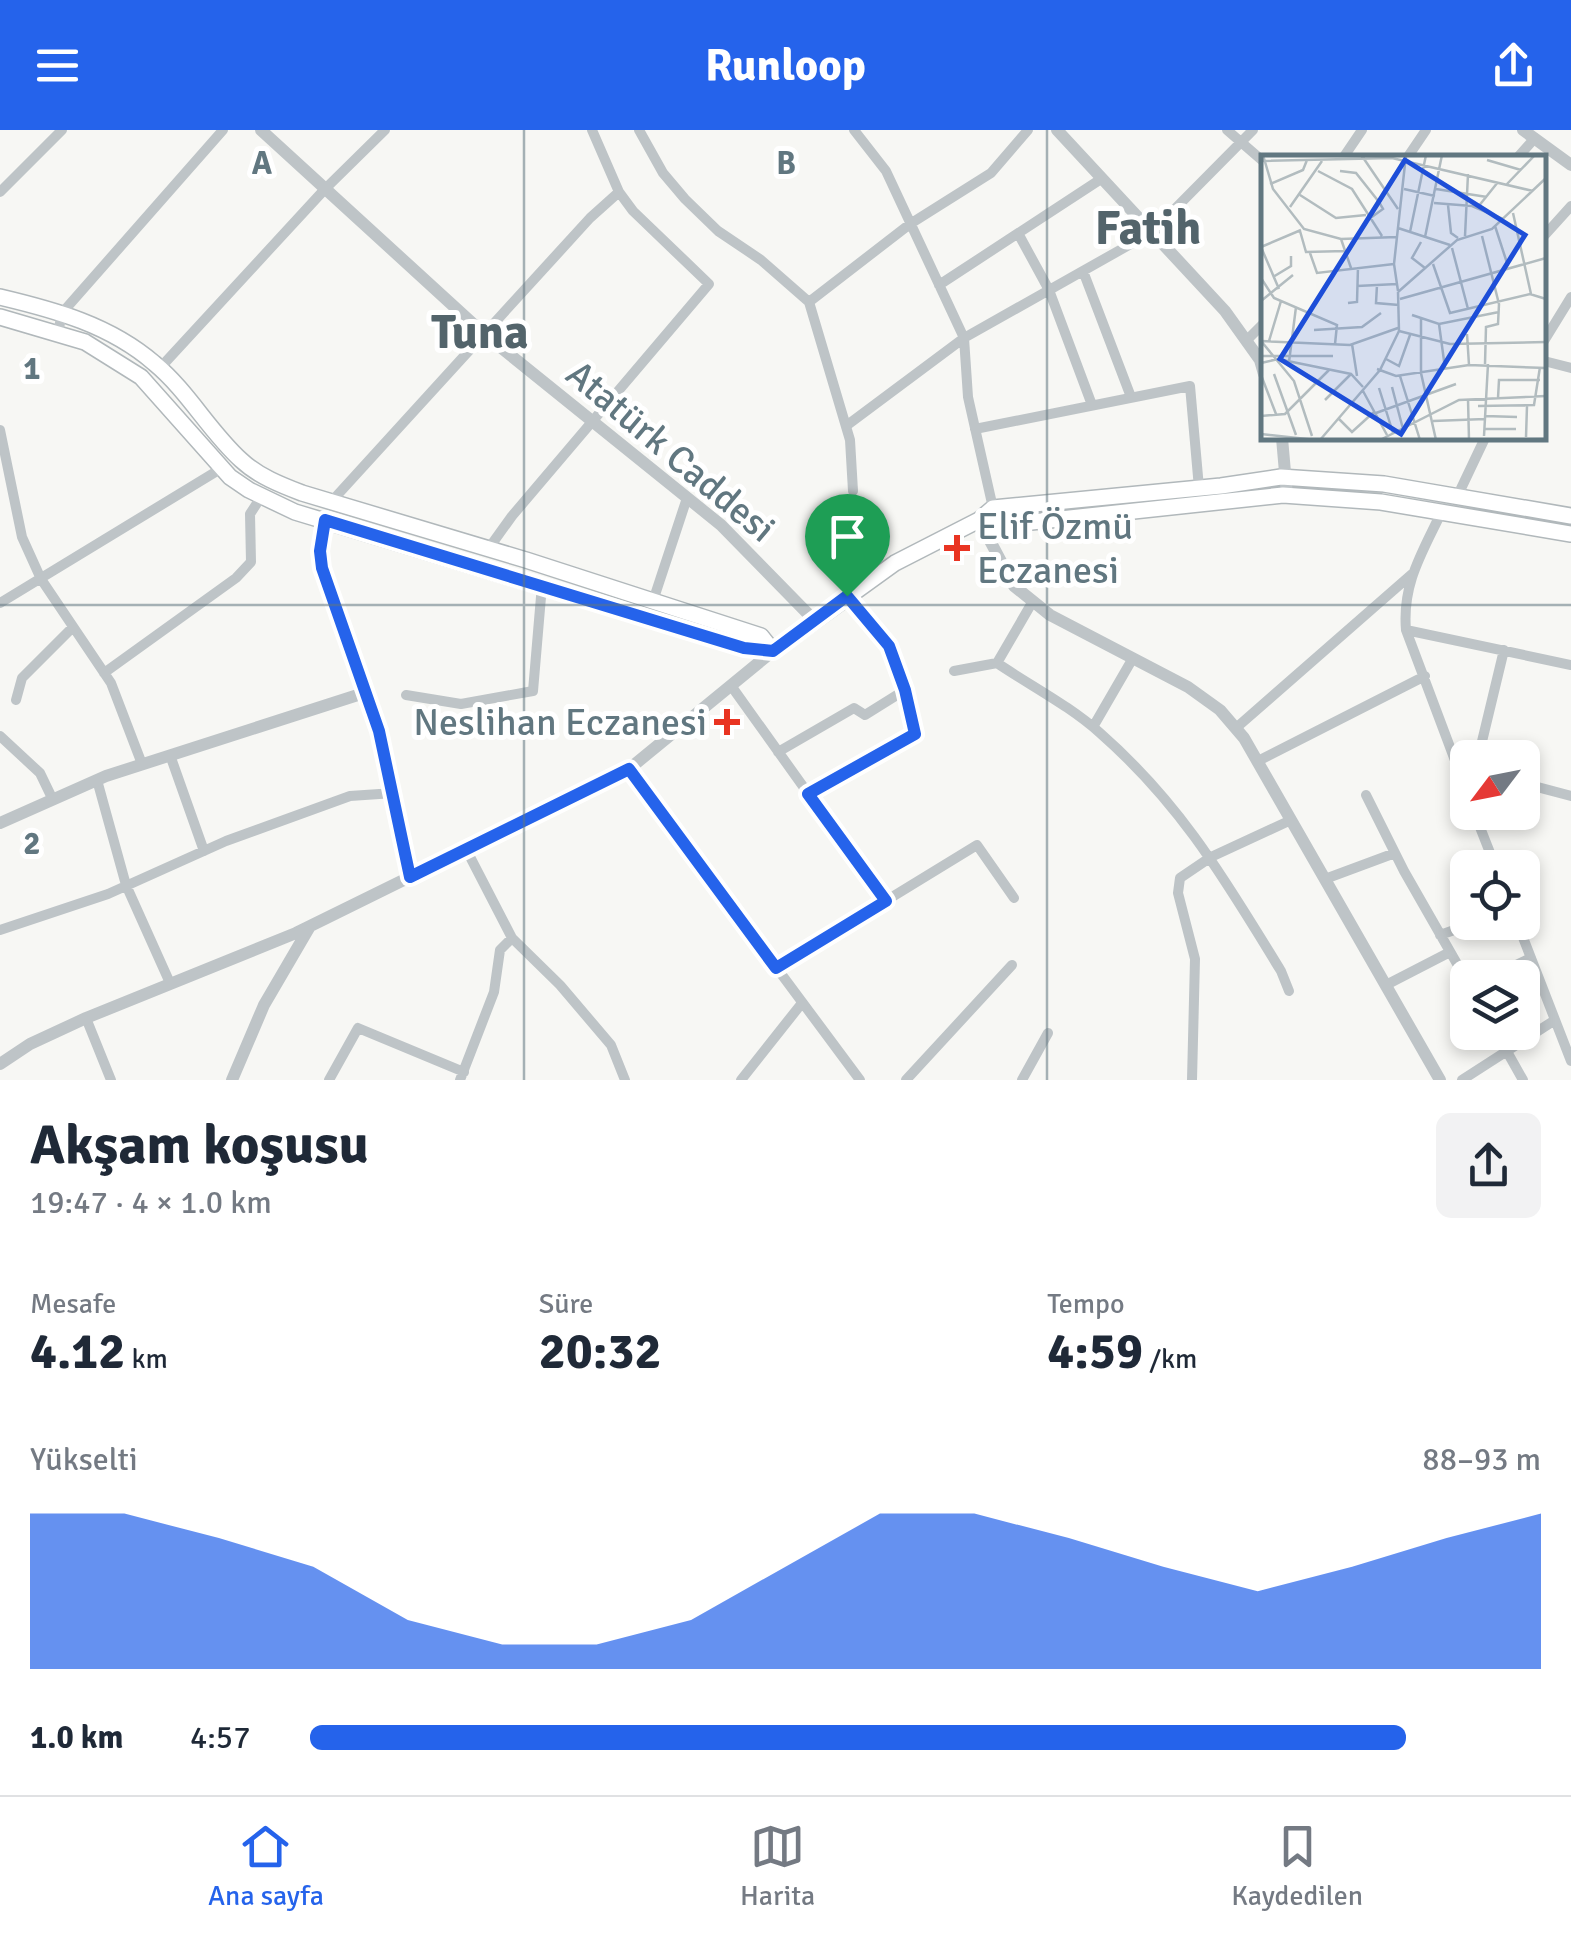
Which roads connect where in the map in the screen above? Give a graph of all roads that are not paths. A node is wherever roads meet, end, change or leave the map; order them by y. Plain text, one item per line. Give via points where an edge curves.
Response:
1 (62, 130) edge
2 (223, 130) edge
3 (261, 130) edge
4 (385, 130) edge
5 (592, 130) edge
6 (638, 130) edge
7 (854, 130) edge
8 (1028, 130) edge
9 (1057, 130) edge
10 (1228, 130) edge
11 (1252, 130) edge
12 (1362, 130) edge
13 (1426, 130) edge
14 (1529, 134) edge
15 (1240, 143) junction
16 (1345, 155) edge
17 (1409, 155) edge
18 (1261, 160) edge
19 (1571, 165) edge
20 (1101, 179) junction
21 (325, 189) junction
22 (0, 192) edge
23 (619, 192) junction
24 (1571, 206) edge
25 (910, 224) junction
26 (1152, 232) junction
27 (1019, 234) junction
28 (1546, 234) edge
29 (1082, 271) junction
30 (939, 285) junction
31 (1049, 290) junction
32 (0, 297) edge
33 (1571, 297) edge
34 (809, 302) junction
35 (62, 313) junction
36 (0, 317) edge
37 (1261, 326) edge
38 (58, 333) junction
39 (483, 333) junction
40 (964, 338) junction
41 (1546, 338) edge
42 (1246, 340) junction
43 (1546, 362) edge
44 (1261, 364) edge
45 (160, 368) junction
46 (1571, 368) edge
47 (1132, 396) junction
48 (1092, 405) junction
49 (594, 422) junction
50 (846, 426) junction
51 (976, 429) junction
52 (0, 430) edge
53 (1282, 440) edge
54 (1484, 440) edge
55 (222, 468) junction
56 (1286, 477) junction
57 (1199, 488) junction
58 (853, 491) dead end
59 (0, 492) edge
60 (13, 494) junction
61 (1287, 495) junction
62 (260, 496) junction
63 (1457, 497) junction
64 (687, 498) junction
65 (331, 502) junction
66 (993, 508) junction
67 (1441, 513) junction
68 (1571, 516) edge
69 (325, 520) junction
70 (979, 520) junction
71 (1571, 534) edge
72 (489, 548) junction
73 (1412, 573) junction
74 (41, 579) junction
75 (542, 585) junction
76 (853, 592) junction
77 (653, 601) junction
78 (1033, 601) junction
79 (0, 603) edge
80 (815, 621) junction
81 (73, 626) junction
82 (1406, 630) junction
83 (1504, 650) junction
84 (773, 651) junction
85 (1133, 658) junction
86 (997, 664) junction
87 (1571, 665) edge
88 (954, 671) dead end
89 (104, 674) junction
90 (1426, 676) junction
91 (732, 687) junction
92 (905, 690) junction
93 (364, 693) junction
94 (406, 696) dead end
95 (16, 700) dead end
96 (1093, 728) junction
97 (1236, 728) junction
98 (0, 736) edge
99 (1452, 740) edge
100 (1482, 740) edge
101 (778, 752) junction
102 (170, 755) junction
103 (1258, 762) junction
104 (142, 764) junction
105 (629, 769) junction
106 (97, 780) junction
107 (1540, 788) edge
108 (394, 794) junction
109 (808, 794) junction
110 (1366, 795) dead end
111 (1571, 796) edge
112 (52, 800) junction
113 (1291, 820) junction
114 (0, 823) edge
115 (466, 849) junction
116 (204, 851) junction
117 (1395, 853) junction
118 (1212, 857) junction
119 (410, 877) junction
120 (1325, 879) junction
121 (126, 885) junction
122 (1014, 898) dead end
123 (886, 901) junction
124 (310, 926) junction
125 (0, 930) edge
126 (1450, 931) edge
127 (1440, 935) junction
128 (512, 938) junction
129 (1524, 940) edge
130 (1450, 952) junction
131 (1531, 958) junction
132 (1455, 960) edge
133 (1527, 960) edge
134 (1012, 965) dead end
135 (776, 968) junction
136 (170, 983) junction
137 (1386, 985) junction
138 (1290, 991) dead end
139 (802, 1003) junction
140 (86, 1018) junction
141 (1555, 1020) junction
142 (1540, 1029) edge
143 (1048, 1033) dead end
144 (1506, 1050) joint
145 (1571, 1060) edge
146 (0, 1064) edge
147 (462, 1076) edge
148 (110, 1080) edge
149 (232, 1080) edge
150 (329, 1080) edge
151 (625, 1080) edge
152 (741, 1080) edge
153 (860, 1080) edge
154 (906, 1080) edge
155 (1022, 1080) edge
156 (1192, 1080) edge
157 (1440, 1080) edge
158 (1462, 1080) edge
159 (1523, 1080) edge

1 - 22 street
2 - 35 street
3 - 21 street, Atatürk Caddesi
4 - 21 street
5 - 23 street
6 - 34 street via 685,199
7 - 25 street via 886,171
8 - 25 street via 991,173
9 - 20 street
10 - 15 street
11 - 15 street
12 - 16 street
13 - 17 street
14 - 19 street
15 - 18 street
15 - 26 street
20 - 26 street
20 - 27 street
21 - 39 street, Atatürk Caddesi
21 - 45 street
23 - 39 street
23 - 49 street via 708,284
24 - 28 street
25 - 30 street
25 - 34 street
26 - 29 street
26 - 42 street
27 - 30 street
27 - 31 street
29 - 31 street
29 - 47 street
30 - 40 street
31 - 40 street
31 - 48 street
32 - 35 main road
33 - 41 street
34 - 50 street
35 - 38 street
35 - 45 main road via 93,324
36 - 38 main road
37 - 42 street
38 - 55 main road via 140,376
39 - 49 street, Atatürk Caddesi
39 - 65 street
40 - 50 street
40 - 51 street
42 - 44 street
43 - 46 street
45 - 65 main road via 242,462 276,483
47 - 48 street
47 - 57 street via 1190,386
48 - 51 street
49 - 64 street, Atatürk Caddesi
49 - 72 street
50 - 58 street
51 - 66 street
52 - 60 street
53 - 56 street
54 - 63 street
55 - 62 main road
55 - 74 street
56 - 57 main road
56 - 61 street
56 - 63 main road
57 - 66 main road
59 - 60 street
60 - 74 street
61 - 67 main road
61 - 70 main road via 995,526
62 - 69 main road
62 - 89 street via 250,514 246,568
63 - 68 main road
64 - 77 street
64 - 80 street, Atatürk Caddesi
65 - 72 main road
66 - 70 main road
67 - 71 main road
67 - 73 street
69 - 75 main road
69 - 93 street via 322,568
70 - 76 main road
70 - 78 street via 1014,586
72 - 77 main road
73 - 82 street
73 - 97 street
74 - 79 street
74 - 81 street
75 - 84 main road via 744,648
75 - 94 street via 534,691 461,704
76 - 80 main road
76 - 92 street via 889,646
77 - 84 main road via 761,636
78 - 85 street
78 - 86 street
80 - 84 main road
81 - 89 street
81 - 95 street via 22,678
82 - 83 street
82 - 90 street
83 - 87 street
83 - 100 street
84 - 91 street
85 - 96 street
85 - 97 street via 1188,687
86 - 88 street
86 - 96 street
89 - 104 street
90 - 99 street
90 - 103 street
91 - 101 street
91 - 105 street
92 - 101 street via 864,715 854,708
92 - 109 street via 915,734
93 - 102 street
93 - 108 street
96 - 118 street via 1169,800
97 - 103 street
98 - 112 street via 40,773
101 - 109 street
102 - 104 street
102 - 116 street
103 - 113 street
104 - 106 street
105 - 115 street
105 - 135 street
106 - 112 street
106 - 121 street
107 - 111 street
108 - 116 street via 350,796
108 - 119 street
109 - 123 street
110 - 117 street
112 - 114 street
113 - 118 street
113 - 120 street
115 - 119 street
115 - 128 street
116 - 121 street
117 - 120 street
117 - 127 street
118 - 138 street
118 - 156 street via 1180,878 1178,893 1195,959
119 - 124 street
120 - 137 street
121 - 125 street
121 - 136 street
122 - 123 street via 977,845
123 - 135 street
124 - 136 street
124 - 149 street via 264,1005
126 - 127 street
127 - 130 street
128 - 147 street via 500,950 494,992
128 - 151 street via 611,1045
129 - 131 street
130 - 132 street
130 - 137 street
131 - 133 street
131 - 141 street
134 - 154 street
135 - 139 street
136 - 140 street
137 - 157 street
139 - 152 street
139 - 153 street
140 - 146 street
140 - 148 street
141 - 142 street
141 - 145 street
143 - 155 street
144 - 158 street
144 - 159 street
147 - 150 street via 358,1028

